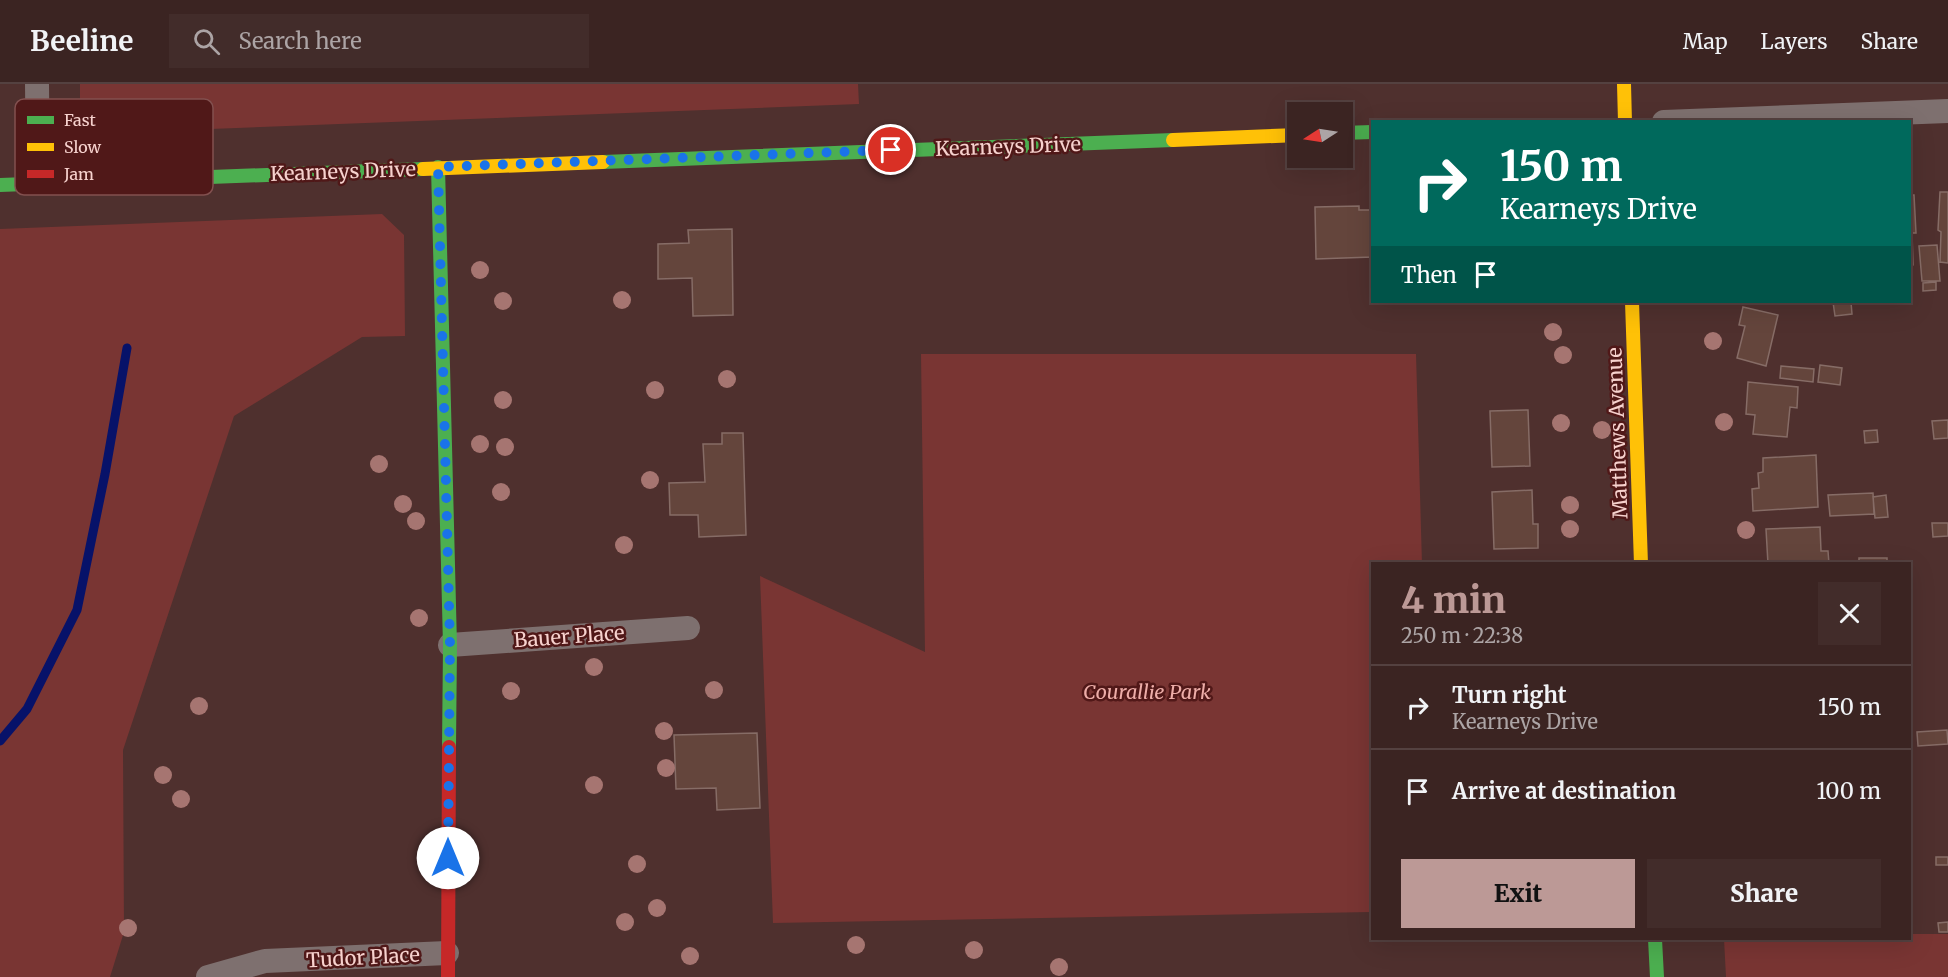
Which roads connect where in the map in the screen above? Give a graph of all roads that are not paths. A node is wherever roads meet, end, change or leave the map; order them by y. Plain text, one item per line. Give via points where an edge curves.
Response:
1 (37, 84) edge
2 (1624, 84) edge
3 (37, 99) edge
4 (1948, 111) edge
5 (1625, 120) edge
6 (1716, 120) edge
7 (1371, 132) edge
8 (1353, 133) edge
9 (1287, 135) edge
10 (438, 167) junction
11 (213, 176) edge
12 (15, 184) edge
13 (0, 185) edge
14 (1632, 303) edge
15 (1641, 562) edge
16 (688, 628) dead end
17 (450, 645) junction
18 (1655, 940) edge
19 (447, 952) junction
20 (208, 977) edge
21 (448, 977) edge
22 (1657, 977) edge

1 - 3 street
2 - 5 street
4 - 6 street
7 - 8 street
9 - 10 street, Kearneys Drive
10 - 11 street, Kearneys Drive
10 - 17 street
12 - 13 street, Kearneys Drive
14 - 15 street, Matthews Avenue
16 - 17 street, Bauer Place
17 - 19 street
18 - 22 street
19 - 20 street, Tudor Place via 265,961
19 - 21 street

